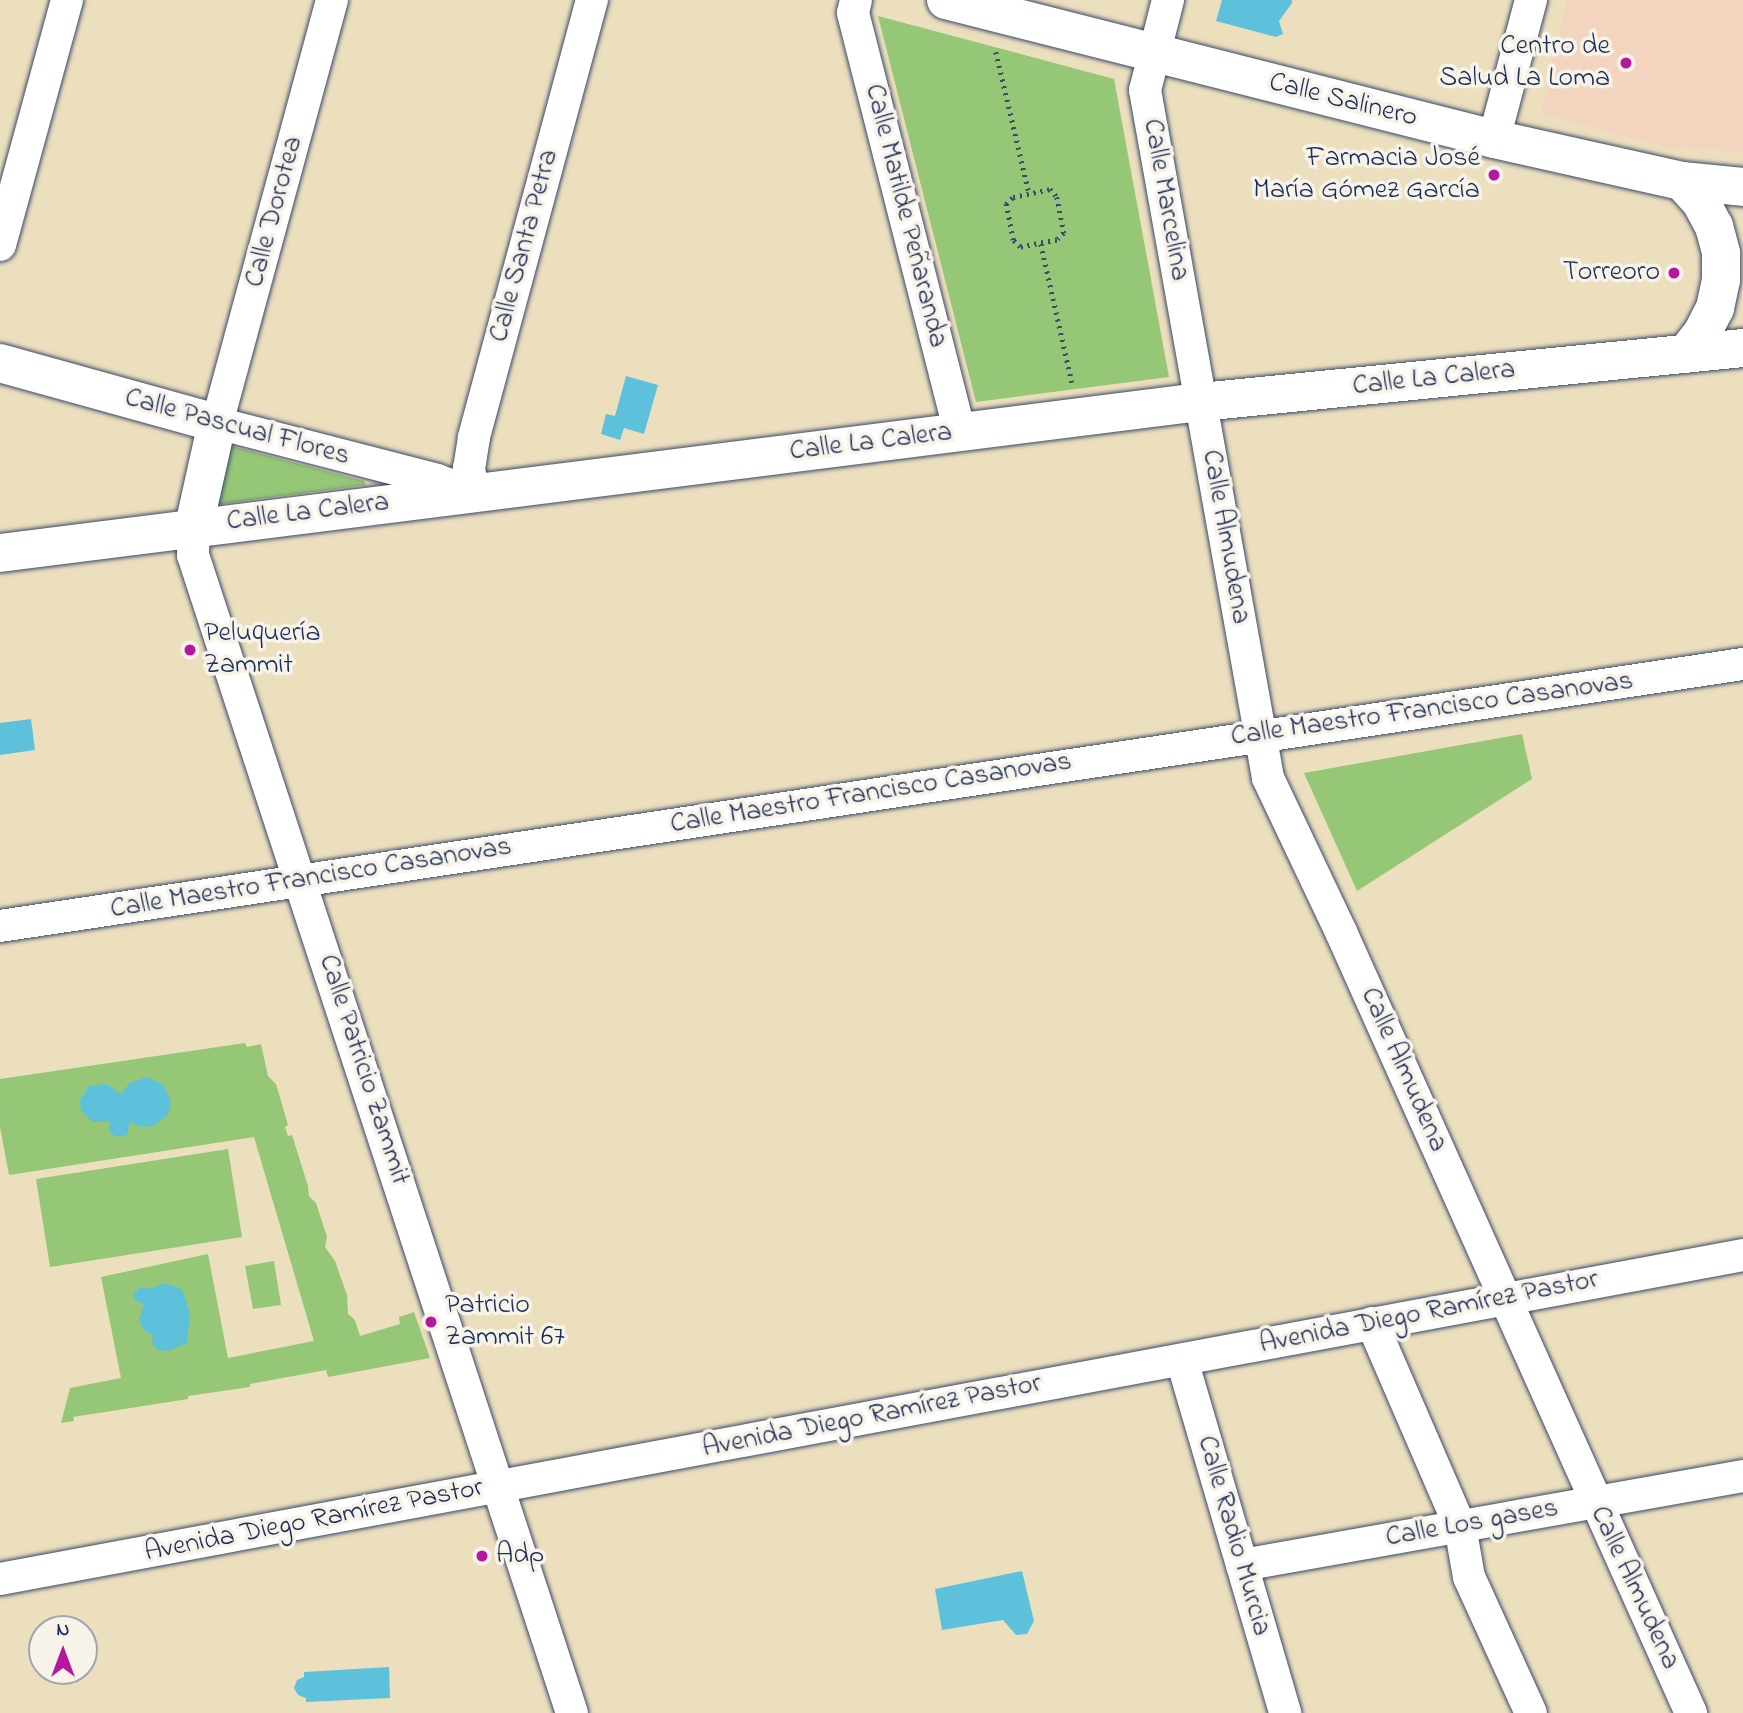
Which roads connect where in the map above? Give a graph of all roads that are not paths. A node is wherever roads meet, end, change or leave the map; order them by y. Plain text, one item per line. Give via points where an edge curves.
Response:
1 (67, 0) edge
2 (332, 0) edge
3 (592, 0) edge
4 (856, 0) edge
5 (946, 0) edge
6 (1168, 0) edge
7 (1531, 0) edge
8 (1154, 53) junction
9 (1494, 139) junction
10 (1682, 181) junction
11 (1743, 187) edge
12 (0, 245) edge
13 (1743, 348) edge
14 (1686, 354) junction
15 (0, 363) edge
16 (1201, 402) junction
17 (217, 423) junction
18 (960, 432) junction
19 (474, 493) junction
20 (194, 526) junction
21 (0, 553) edge
22 (1743, 664) edge
23 (1261, 735) junction
24 (301, 880) junction
25 (0, 926) edge
26 (1743, 1255) edge
27 (1505, 1298) junction
28 (1371, 1323) junction
29 (1182, 1360) junction
30 (1743, 1476) edge
31 (499, 1486) junction
32 (1594, 1502) junction
33 (1460, 1526) junction
34 (1242, 1565) junction
35 (0, 1579) edge
36 (572, 1713) edge
37 (1285, 1713) edge
38 (1531, 1713) edge
39 (1691, 1713) edge

1 - 12 street
2 - 17 street, Calle Dorotea
3 - 19 street, Calle Santa Petra via 474,437 469,469
4 - 18 street, Calle Matilde Peñaranda via 853,13
5 - 8 main road, Calle Salinero
6 - 8 street, Calle Marcelina
7 - 9 street
8 - 9 main road, Calle Salinero
8 - 16 street, Calle Marcelina via 1145,90
9 - 10 main road, Calle Salinero
10 - 11 main road, Calle Salinero
10 - 14 main road via 1714,226 1721,267 1716,308
13 - 14 main road, Calle La Calera
14 - 16 main road, Calle La Calera
15 - 17 main road, Calle Pascual Flores
16 - 18 main road, Calle La Calera
16 - 23 street, Calle Almudena
17 - 19 street, Calle Pascual Flores
17 - 20 main road, Calle Patricio Zammit
18 - 19 main road, Calle La Calera
19 - 20 main road, Calle La Calera
20 - 21 main road, Calle La Calera
20 - 24 street, Calle Patricio Zammit via 193,555
22 - 23 street, Calle Maestro Francisco Casanovas
23 - 24 street, Calle Maestro Francisco Casanovas
23 - 27 street, Calle Almudena via 1268,778
24 - 25 street, Calle Maestro Francisco Casanovas
24 - 31 street, Calle Patricio Zammit
26 - 27 street, Avenida Diego Ramírez Pastor
27 - 28 street, Avenida Diego Ramírez Pastor
27 - 32 street, Calle Almudena
28 - 29 street, Avenida Diego Ramírez Pastor
28 - 33 street
29 - 31 street, Avenida Diego Ramírez Pastor
29 - 34 street, Calle Radio Murcia
30 - 32 street, Calle Los gases
31 - 35 street, Avenida Diego Ramírez Pastor
31 - 36 street, Calle Patricio Zammit
32 - 33 street, Calle Los gases
32 - 39 street, Calle Almudena
33 - 34 street, Calle Los gases
33 - 38 street via 1469,1577
34 - 37 street, Calle Radio Murcia

